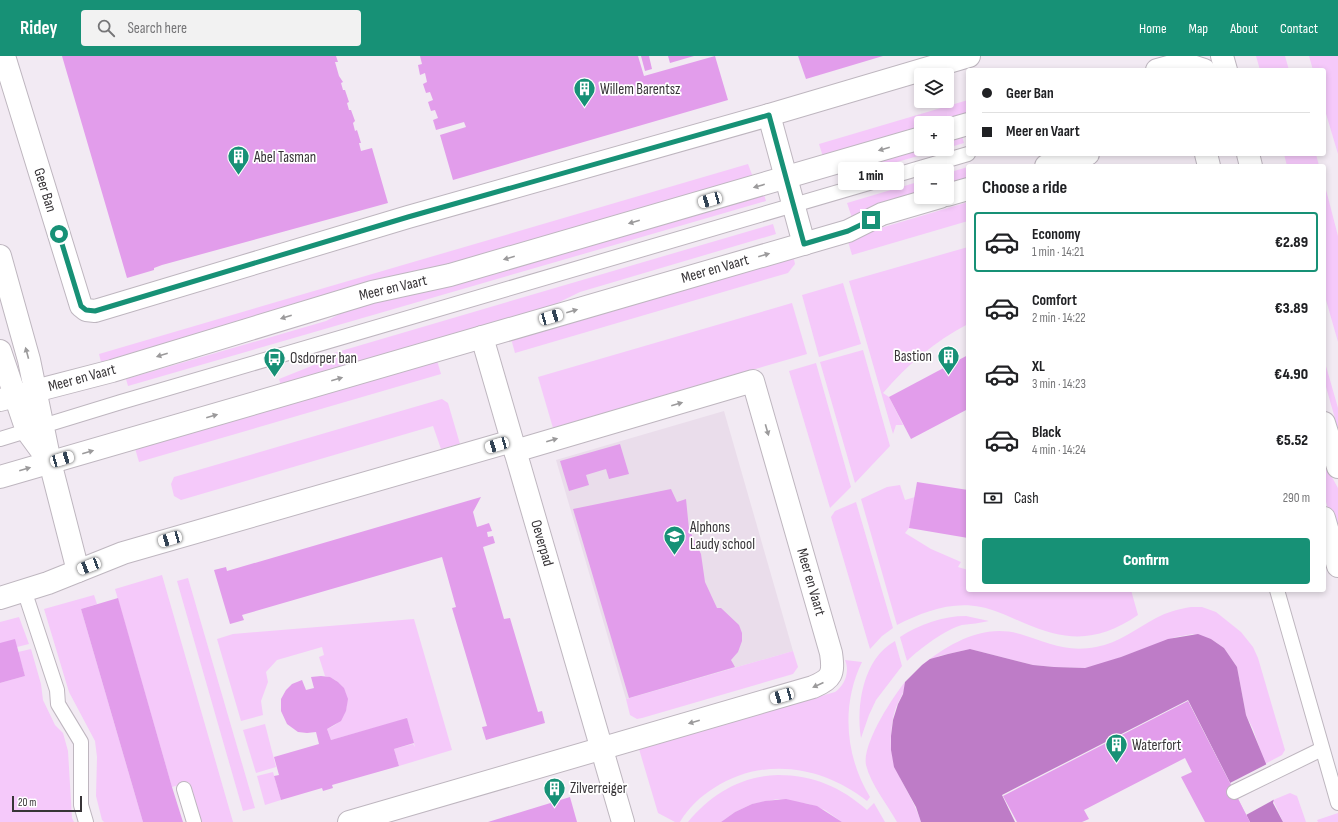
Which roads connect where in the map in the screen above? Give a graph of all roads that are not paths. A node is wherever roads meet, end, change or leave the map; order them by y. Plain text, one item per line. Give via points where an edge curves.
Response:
1 (4, 56) edge
2 (968, 56) edge
3 (1222, 56) edge
4 (1183, 63) edge
5 (1164, 68) edge
6 (1198, 68) edge
7 (1225, 68) edge
8 (7, 94) edge
9 (769, 115) junction
10 (966, 125) edge
11 (954, 128) edge
12 (914, 140) edge
13 (966, 155) edge
14 (1081, 156) edge
15 (1053, 164) edge
16 (786, 178) junction
17 (966, 190) edge
18 (954, 193) edge
19 (916, 204) edge
20 (794, 205) junction
21 (804, 244) junction
22 (0, 256) edge
23 (482, 337) junction
24 (0, 351) edge
25 (36, 391) junction
26 (7, 398) edge
27 (35, 429) junction
28 (1326, 429) edge
29 (0, 439) edge
30 (514, 446) junction
31 (50, 462) junction
32 (1338, 467) edge
33 (0, 476) edge
34 (1326, 527) edge
35 (1334, 562) edge
36 (78, 571) junction
37 (24, 590) junction
38 (1278, 592) edge
39 (0, 598) edge
40 (601, 749) junction
41 (1322, 749) junction
42 (184, 789) dead end
43 (1234, 792) dead end
44 (1338, 803) edge
45 (86, 822) edge
46 (194, 822) edge
47 (349, 822) edge
48 (623, 822) edge

1 - 8 street, Geer Ban
2 - 9 street
3 - 7 street
4 - 5 street
4 - 6 street
8 - 9 street, Geer Ban via 81,306 86,310 95,311 408,217
9 - 16 street
10 - 11 street
12 -> 16 street, Meer en Vaart
13 - 20 lane
14 - 15 street
16 - 20 street
16 -> 25 street, Meer en Vaart via 450,275 337,301 112,371
17 - 18 street
19 - 21 street, Meer en Vaart via 882,214 848,231
20 - 21 street
20 - 27 lane via 128,399
23 -> 21 street, Meer en Vaart
25 -> 22 street
23 - 30 street, Oeverpad
31 -> 23 street, Meer en Vaart
24 - 26 street
25 - 26 street, Meer en Vaart
25 - 27 street
26 - 27 street
27 - 29 lane
27 - 31 street
28 - 32 street
30 - 36 street, Meer en Vaart via 124,553
30 - 40 street, Oeverpad
30 -> 40 street, Meer en Vaart via 753,381 831,653 831,674 826,681 813,687
33 -> 31 street, Meer en Vaart
31 - 36 street
34 - 35 street
36 - 37 street, Meer en Vaart
37 - 39 street, Meer en Vaart
37 - 45 lane via 57,690 58,704 82,742 81,805
38 - 41 lane
40 - 47 street
40 - 48 street, Oeverpad
41 - 43 lane
41 - 44 lane
42 - 46 lane

